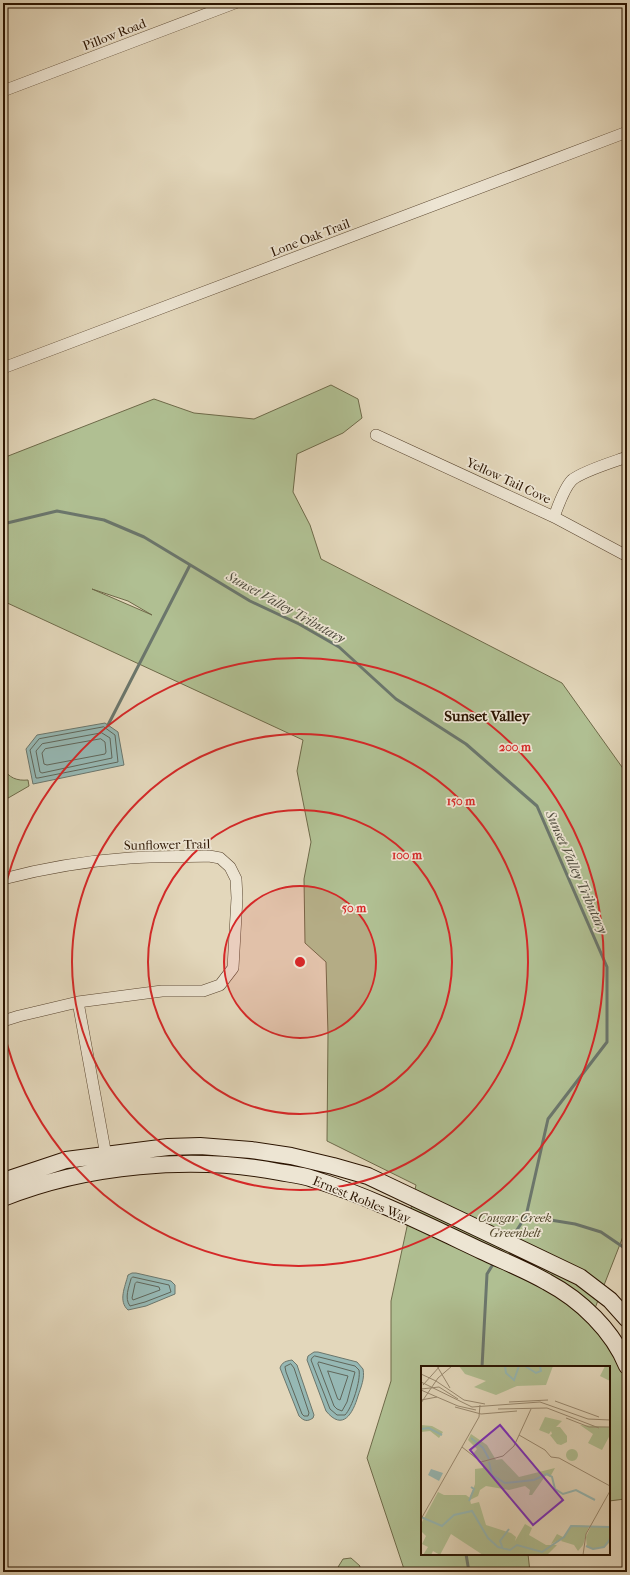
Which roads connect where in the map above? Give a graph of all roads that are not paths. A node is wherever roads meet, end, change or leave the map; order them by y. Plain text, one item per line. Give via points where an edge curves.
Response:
1 (235, 3) edge
2 (3, 91) edge
3 (627, 132) edge
4 (3, 368) edge
5 (376, 435) dead end
6 (627, 457) edge
7 (554, 517) junction
8 (627, 556) edge
9 (3, 879) edge
10 (78, 1002) junction
11 (3, 1021) edge
12 (108, 1163) junction
13 (3, 1181) edge
14 (3, 1198) edge
15 (627, 1319) edge
16 (627, 1366) edge

1 - 2 street, Pillow Road
3 - 4 street, Lone Oak Trail
5 - 7 street, Yellow Tail Cove
6 - 7 street via 572,480
7 - 8 street, Yellow Tail Cove
9 - 10 street, Sunflower Trail via 27,873 130,858 209,856 220,858 230,867 236,879 237,898 234,957 233,968 220,985 203,991 162,991
10 - 11 street, Sunflower Trail
10 - 12 street
12 - 13 street, Ernest Robles Way via 66,1160
12 - 14 street, Ernest Robles Way
12 - 15 street, Ernest Robles Way via 168,1147 200,1146 291,1156 368,1176 580,1277 610,1300
12 - 16 street, Ernest Robles Way via 154,1166 213,1164 264,1169 311,1178 356,1194 548,1282 581,1304 601,1325

